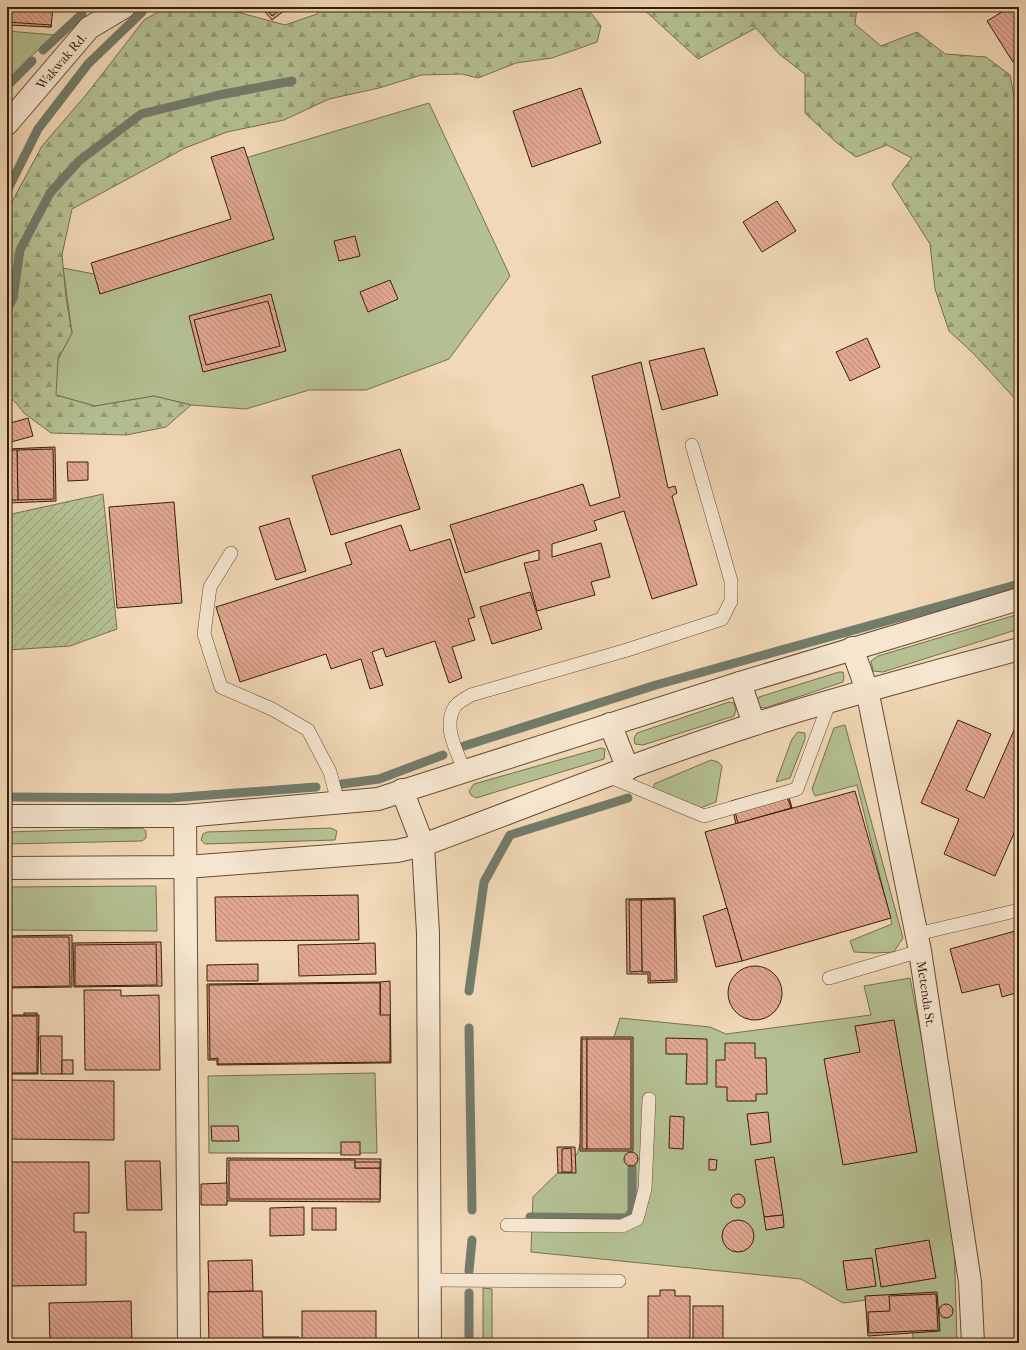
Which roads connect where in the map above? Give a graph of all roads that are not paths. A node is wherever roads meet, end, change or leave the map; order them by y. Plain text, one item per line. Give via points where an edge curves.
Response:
1 (124, 7) edge
2 (7, 124) edge
3 (692, 445) dead end
4 (231, 553) dead end
5 (1019, 599) edge
6 (852, 648) junction
7 (1019, 650) edge
8 (740, 683) junction
9 (866, 690) junction
10 (830, 701) junction
11 (610, 724) junction
12 (754, 724) junction
13 (628, 769) junction
14 (464, 770) junction
15 (608, 776) junction
16 (402, 790) junction
17 (338, 802) junction
18 (7, 816) edge
19 (185, 816) junction
20 (423, 845) junction
21 (186, 866) junction
22 (7, 868) edge
23 (1019, 910) edge
24 (918, 942) junction
25 (828, 978) dead end
26 (649, 1099) dead end
27 (507, 1225) dead end
28 (430, 1280) junction
29 (619, 1281) dead end
30 (189, 1343) edge
31 (430, 1343) edge
32 (973, 1343) edge

1 - 2 street, Wakwak Rd. via 89,28
3 - 14 lane via 731,581 731,601 722,619 627,650 471,695 454,707 449,722 452,739
4 - 17 lane via 210,588 204,634 221,687 272,709 308,730 330,772
5 - 6 street
6 - 8 street
6 - 9 street, Metenda St.
7 - 9 street
8 - 11 street
8 - 12 street
9 - 10 street
9 - 24 street, Metenda St.
10 - 12 street
10 - 15 lane via 797,789 704,816
11 - 13 street
11 - 14 street
12 - 13 street
13 - 15 street
14 - 16 street
15 - 20 street
16 - 17 street via 378,799
16 - 20 street
17 - 19 street
18 - 19 street
19 - 21 street
20 - 21 street via 397,851
20 - 28 street via 429,974
21 - 22 street
21 - 30 street
23 - 24 lane
24 - 25 lane
24 - 32 street, Metenda St. via 970,1282
26 - 27 lane via 645,1189 637,1219 622,1226
28 - 29 lane
28 - 31 street

